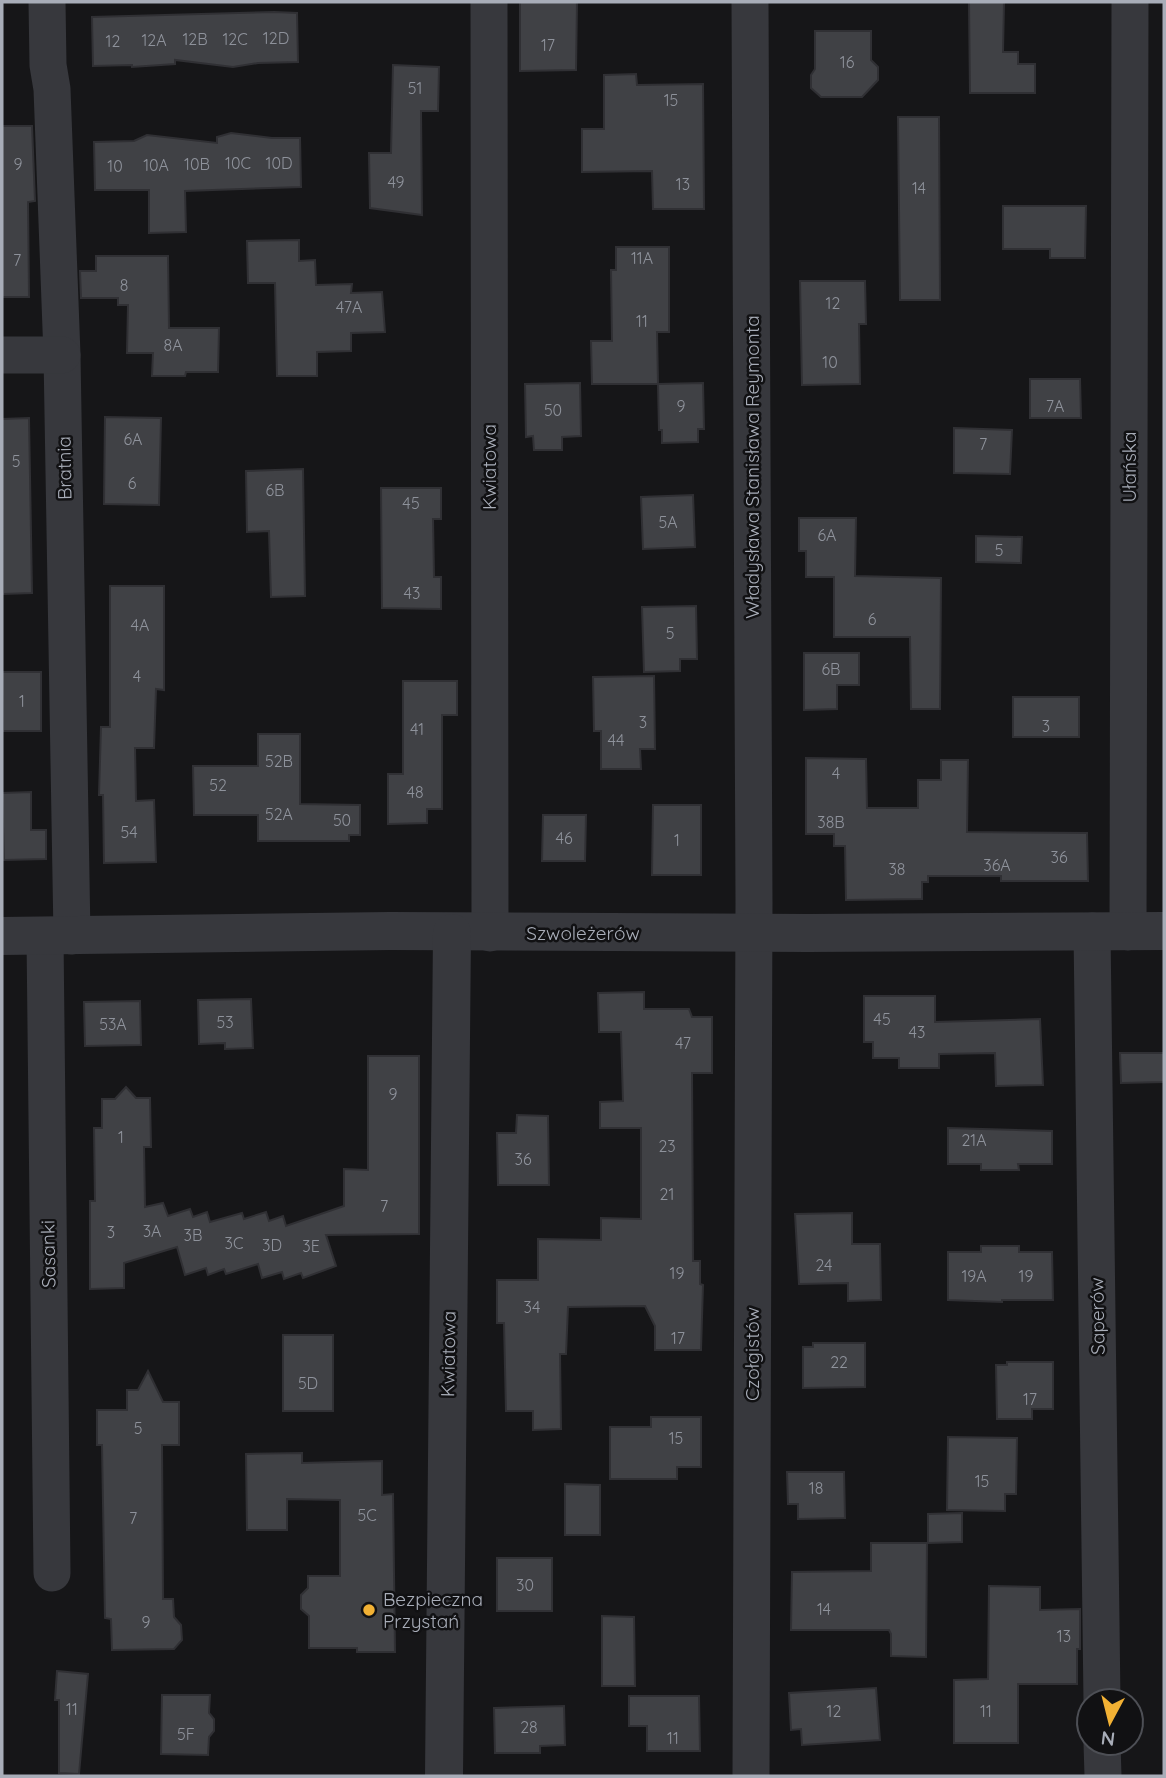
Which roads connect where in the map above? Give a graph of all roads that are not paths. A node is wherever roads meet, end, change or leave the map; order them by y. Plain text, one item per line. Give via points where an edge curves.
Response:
1 (47, 2) edge
2 (489, 2) edge
3 (750, 2) edge
4 (1130, 2) edge
5 (2, 355) edge
6 (62, 355) junction
7 (1128, 931) edge
8 (452, 933) junction
9 (490, 933) junction
10 (753, 933) junction
11 (2, 936) edge
12 (59, 936) junction
13 (52, 1573) dead end
14 (1102, 1687) edge
15 (1102, 1757) edge
16 (444, 1776) edge
17 (751, 1776) edge
18 (1102, 1776) edge

1 - 6 street, Bratnia
2 - 9 street, Kwiatowa
3 - 10 street, Władysława Stanisława Reymonta
4 - 7 street, Ułańska
5 - 6 street
6 - 12 street, Bratnia
7 - 10 street, Szwoleżerów
7 - 14 street, Saperów
8 - 9 street, Szwoleżerów
8 - 12 street, Szwoleżerów
8 - 16 street, Kwiatowa
9 - 10 street, Szwoleżerów
10 - 17 street, Czołgistów
11 - 12 street, Szwoleżerów
12 - 13 street, Sasanki
15 - 18 street

